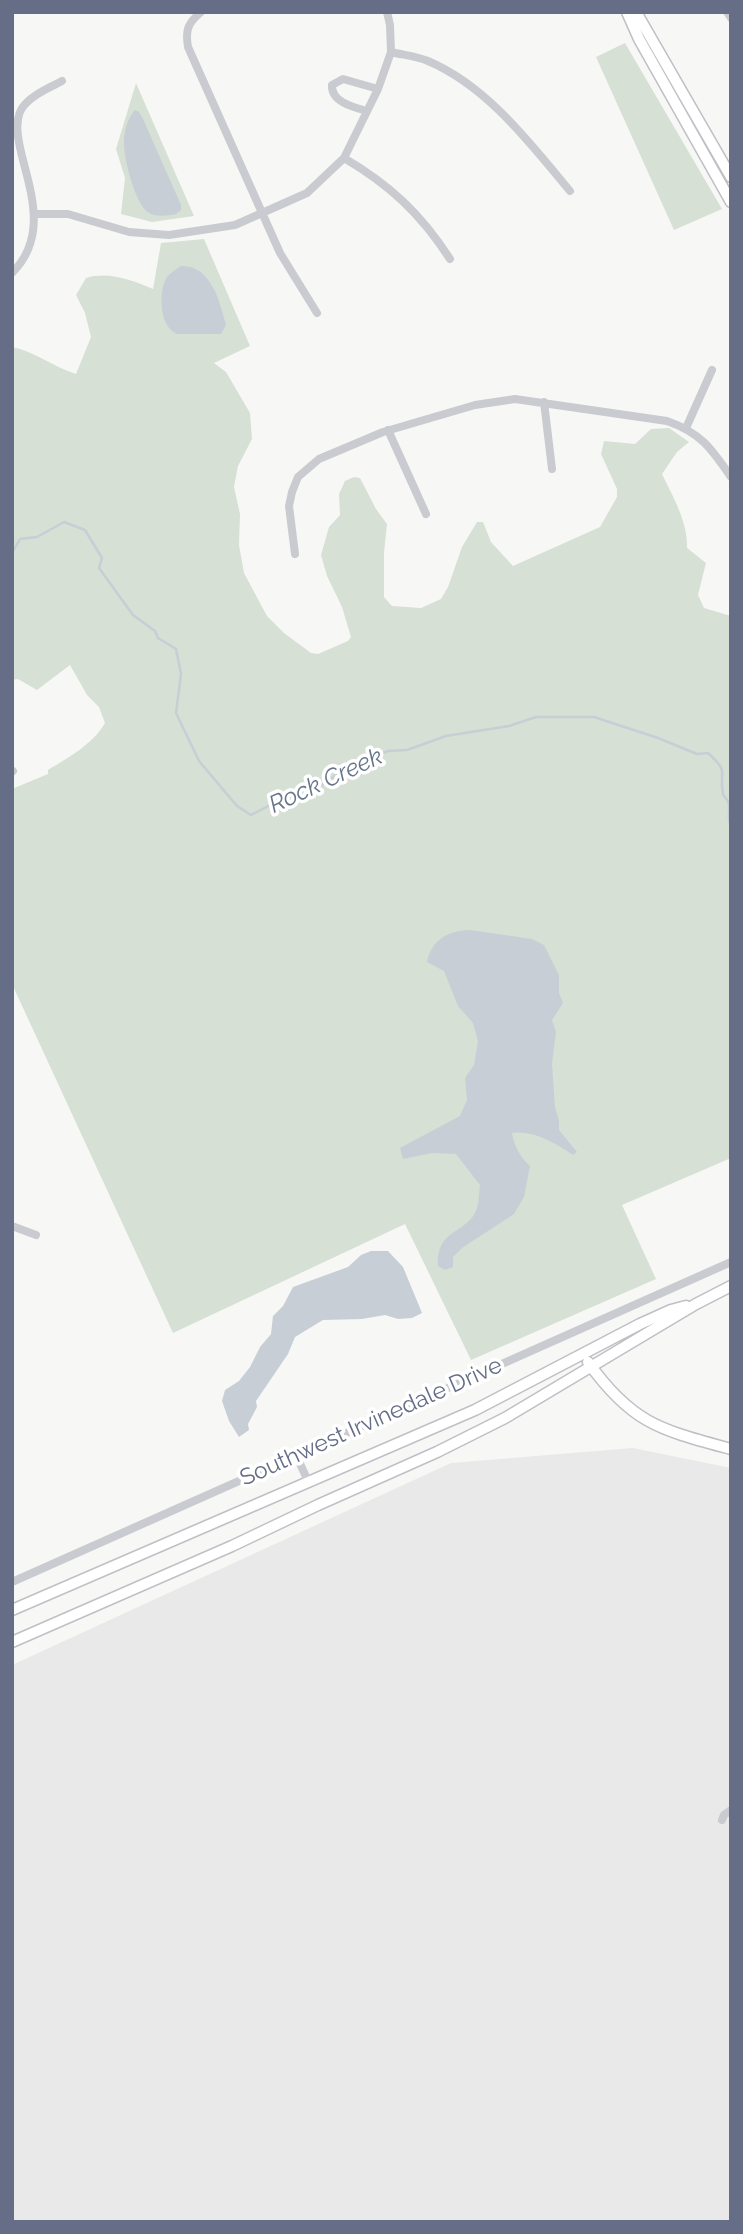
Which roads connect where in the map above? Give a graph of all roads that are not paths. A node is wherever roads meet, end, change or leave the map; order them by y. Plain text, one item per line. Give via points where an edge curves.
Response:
1 (201, 12) edge
2 (387, 12) edge
3 (627, 12) edge
4 (636, 12) edge
5 (727, 12) edge
6 (731, 18) edge
7 (391, 52) junction
8 (62, 81) dead end
9 (378, 89) junction
10 (367, 111) junction
11 (344, 158) junction
12 (731, 177) edge
13 (570, 191) dead end
14 (731, 202) edge
15 (34, 214) junction
16 (262, 215) junction
17 (450, 259) dead end
18 (12, 273) edge
19 (317, 313) dead end
20 (712, 370) dead end
21 (544, 402) junction
22 (686, 428) junction
23 (388, 430) junction
24 (552, 469) dead end
25 (731, 477) edge
26 (426, 514) dead end
27 (295, 554) dead end
28 (12, 1226) edge
29 (36, 1235) dead end
30 (731, 1262) edge
31 (731, 1286) edge
32 (696, 1304) junction
33 (582, 1354) junction
34 (591, 1366) junction
35 (731, 1448) edge
36 (296, 1455) junction
37 (308, 1481) junction
38 (12, 1582) edge
39 (12, 1611) edge
40 (12, 1642) edge
41 (731, 1810) edge
42 (722, 1820) dead end

1 - 16 street via 186,32 188,47
2 - 7 street
3 - 14 main road
4 - 12 main road
5 - 6 street
7 - 9 street
7 - 13 street via 426,60 485,97
8 - 15 street via 22,107 16,119 16,139
9 - 10 street
9 - 10 street via 343,79 332,85 339,100
10 - 11 street
11 - 16 street via 307,193
11 - 17 street via 371,174 418,214
15 - 16 street via 68,215 129,232 169,235 235,225
15 - 18 street via 32,240 22,264
16 - 19 street
20 - 22 street
21 - 22 street
21 - 23 street via 500,400
21 - 24 street
22 - 25 street via 710,447
23 - 26 street
23 - 27 street via 319,460 298,477 289,506
28 - 29 street
30 - 36 street, Southwest Irvinedale Drive
31 - 32 main road, Southwest Irvinedale Drive
32 - 33 main road, Southwest Irvinedale Drive via 671,1310
32 - 34 main road, Southwest Irvinedale Drive
33 - 34 main road
33 - 37 main road, Southwest Irvinedale Drive via 475,1410
34 - 35 main road via 620,1400 651,1423
34 - 40 main road, Southwest Irvinedale Drive via 437,1452
36 - 37 street
36 - 38 street, Southwest Irvinedale Drive
37 - 39 main road, Southwest Irvinedale Drive
41 - 42 street

